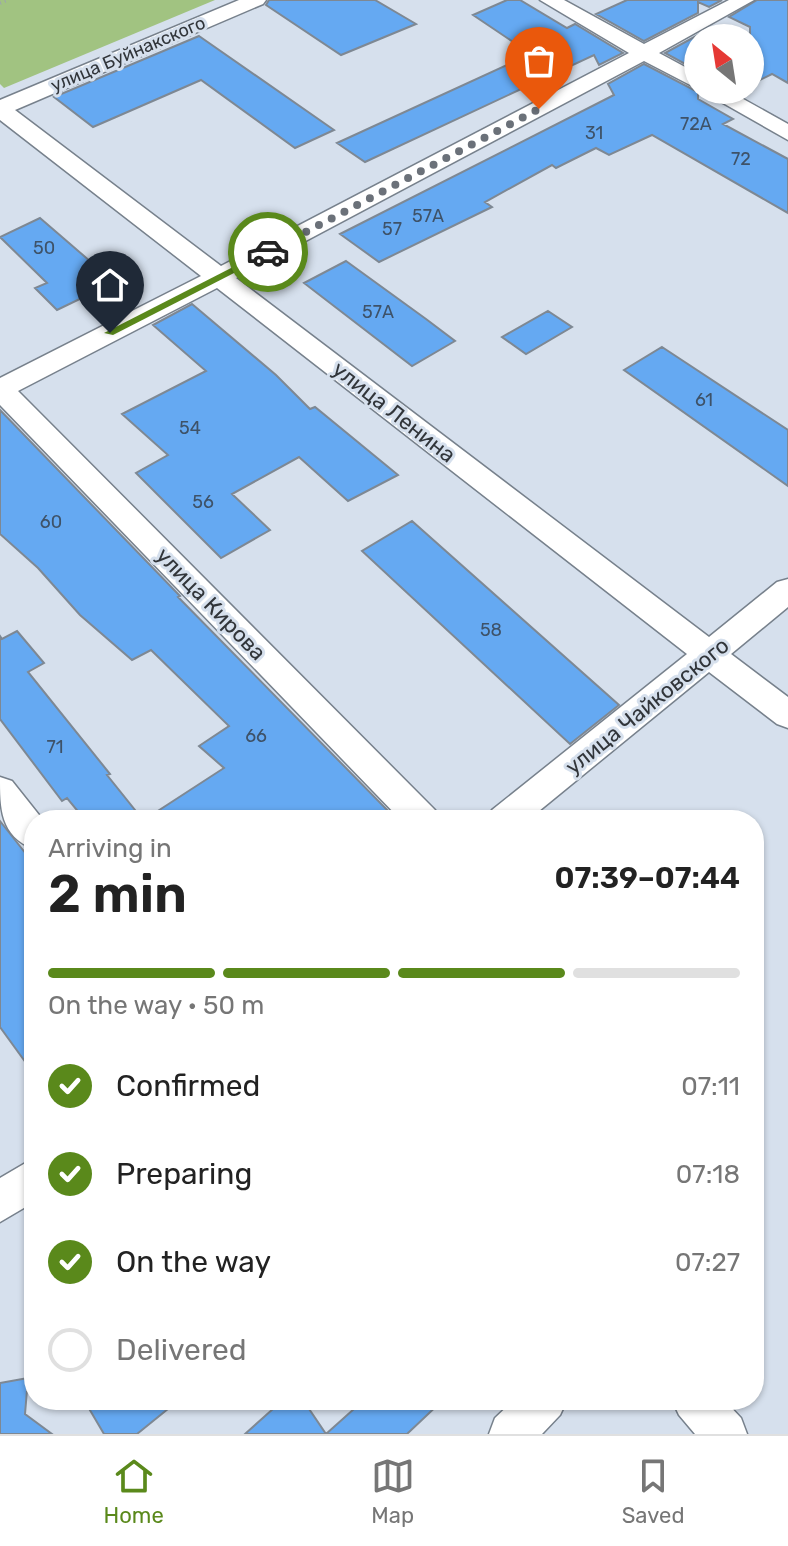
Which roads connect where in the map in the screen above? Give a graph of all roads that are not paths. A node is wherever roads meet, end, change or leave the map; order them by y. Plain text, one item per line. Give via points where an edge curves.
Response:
1 (256, 0) edge
2 (550, 0) edge
3 (744, 0) edge
4 (645, 53) junction
5 (684, 75) edge
6 (736, 104) edge
7 (0, 108) edge
8 (788, 133) edge
9 (219, 277) junction
10 (0, 389) edge
11 (788, 590) edge
12 (710, 655) junction
13 (788, 715) edge
14 (0, 791) edge
15 (413, 810) edge
16 (516, 810) edge
17 (24, 821) edge
18 (24, 1185) edge
19 (0, 1202) edge
20 (535, 1410) edge
21 (703, 1410) edge
22 (511, 1434) edge
23 (725, 1434) edge

1 - 7 street, улица Буйнакского
2 - 4 street
3 - 4 street
4 - 5 street
4 - 9 street
6 - 8 street
7 - 9 street, улица Ленина
9 - 10 street
9 - 12 street, улица Ленина
10 - 15 street, улица Кирова
11 - 12 street, улица Чайковского
12 - 13 street, улица Ленина
12 - 16 street, улица Чайковского
14 - 17 street
18 - 19 street
20 - 22 street
21 - 23 street

